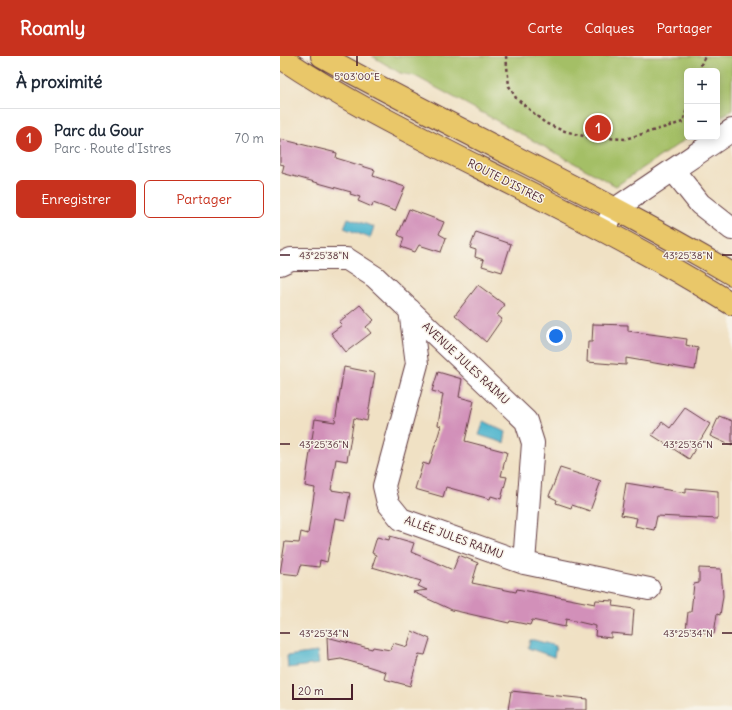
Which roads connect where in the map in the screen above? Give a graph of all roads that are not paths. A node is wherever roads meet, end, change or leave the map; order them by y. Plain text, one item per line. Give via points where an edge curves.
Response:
1 (322, 56) edge
2 (280, 57) edge
3 (732, 130) edge
4 (673, 170) junction
5 (615, 209) junction
6 (732, 229) edge
7 (604, 230) junction
8 (280, 264) edge
9 (732, 274) edge
10 (732, 304) edge
11 (410, 310) junction
12 (524, 563) junction
13 (649, 589) dead end

1 - 5 main road via 395,97
2 - 7 main road, ROUTE D'ISTRES via 316,81 391,123
3 - 4 street
4 - 5 street
4 - 6 street via 700,204
5 - 7 street
5 - 9 main road
7 - 10 main road, ROUTE D'ISTRES
8 - 11 street, AVENUE JULES RAIMU via 291,259 346,259 375,277
11 - 12 street, AVENUE JULES RAIMU via 526,421 533,443
11 - 12 street, ALLÉE JULES RAIMU via 417,364 384,486 388,503 401,519
12 - 13 street, ALLÉE JULES RAIMU

